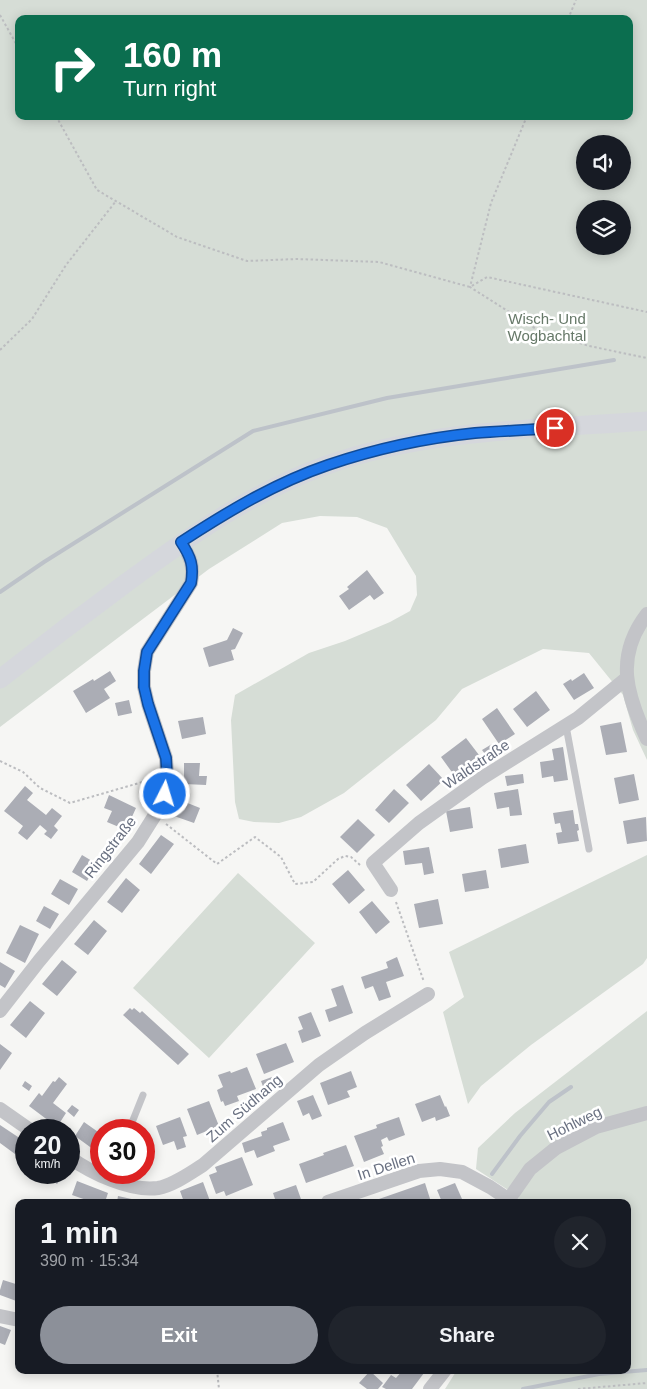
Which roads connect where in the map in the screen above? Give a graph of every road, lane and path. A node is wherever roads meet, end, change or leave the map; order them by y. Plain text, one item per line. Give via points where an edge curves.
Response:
1 (576, 0) edge
2 (0, 15) edge
3 (570, 15) edge
4 (15, 42) edge
5 (58, 120) edge
6 (525, 120) edge
7 (116, 201) junction
8 (470, 287) junction
9 (647, 312) edge
10 (0, 350) edge
11 (647, 358) edge
12 (647, 421) edge
13 (181, 542) junction
14 (647, 614) edge
15 (0, 678) edge
16 (626, 678) junction
17 (566, 726) junction
18 (647, 739) edge
19 (0, 761) edge
20 (167, 775) junction
21 (155, 815) junction
22 (589, 849) dead end
23 (373, 863) junction
24 (392, 890) joint
25 (428, 994) joint
26 (0, 1011) edge
27 (143, 1095) dead end
28 (0, 1109) edge
29 (647, 1112) edge
30 (133, 1119) edge
31 (15, 1120) edge
32 (126, 1184) edge
33 (337, 1199) edge
34 (505, 1199) edge
35 (508, 1199) edge
36 (0, 1316) edge
37 (15, 1319) edge
38 (217, 1374) edge
39 (442, 1374) edge
40 (647, 1383) edge
41 (219, 1389) edge
42 (430, 1389) edge
43 (578, 1389) edge

1 - 3 path
2 - 4 path
5 - 7 path via 97,190
6 - 8 path via 491,203
7 - 8 path via 177,237 247,262 297,259 379,262
7 - 10 path via 66,266 32,319
8 - 9 path via 487,277
8 - 11 path via 536,329 589,346
12 - 13 main road via 475,433 413,442 360,455 327,465 262,493
13 - 15 main road
13 - 20 street, Ringstraße via 193,570 191,583 147,652 144,671 144,687 166,758
14 - 16 street via 629,651
16 - 17 street, Waldstraße
16 - 18 street
17 - 22 lane
17 - 23 street, Waldstraße via 482,778 419,823
19 - 20 path via 23,772 40,788 70,803
20 - 21 street, Ringstraße via 165,794
21 - 23 path via 217,864 255,836 280,857 295,884 313,882 345,856 351,857 364,870
21 - 26 street, Ringstraße via 138,842
23 - 24 street
24 - 25 path
25 - 32 street, Zum Südhang via 365,1032 319,1065 203,1165 183,1178 160,1188
27 - 30 lane
28 - 31 street
29 - 35 street, Hohlweg via 596,1127 556,1148 530,1170
33 - 34 street, In Dellen via 419,1171 440,1169 462,1172
36 - 37 street
38 - 41 path
39 - 42 street
40 - 43 path

